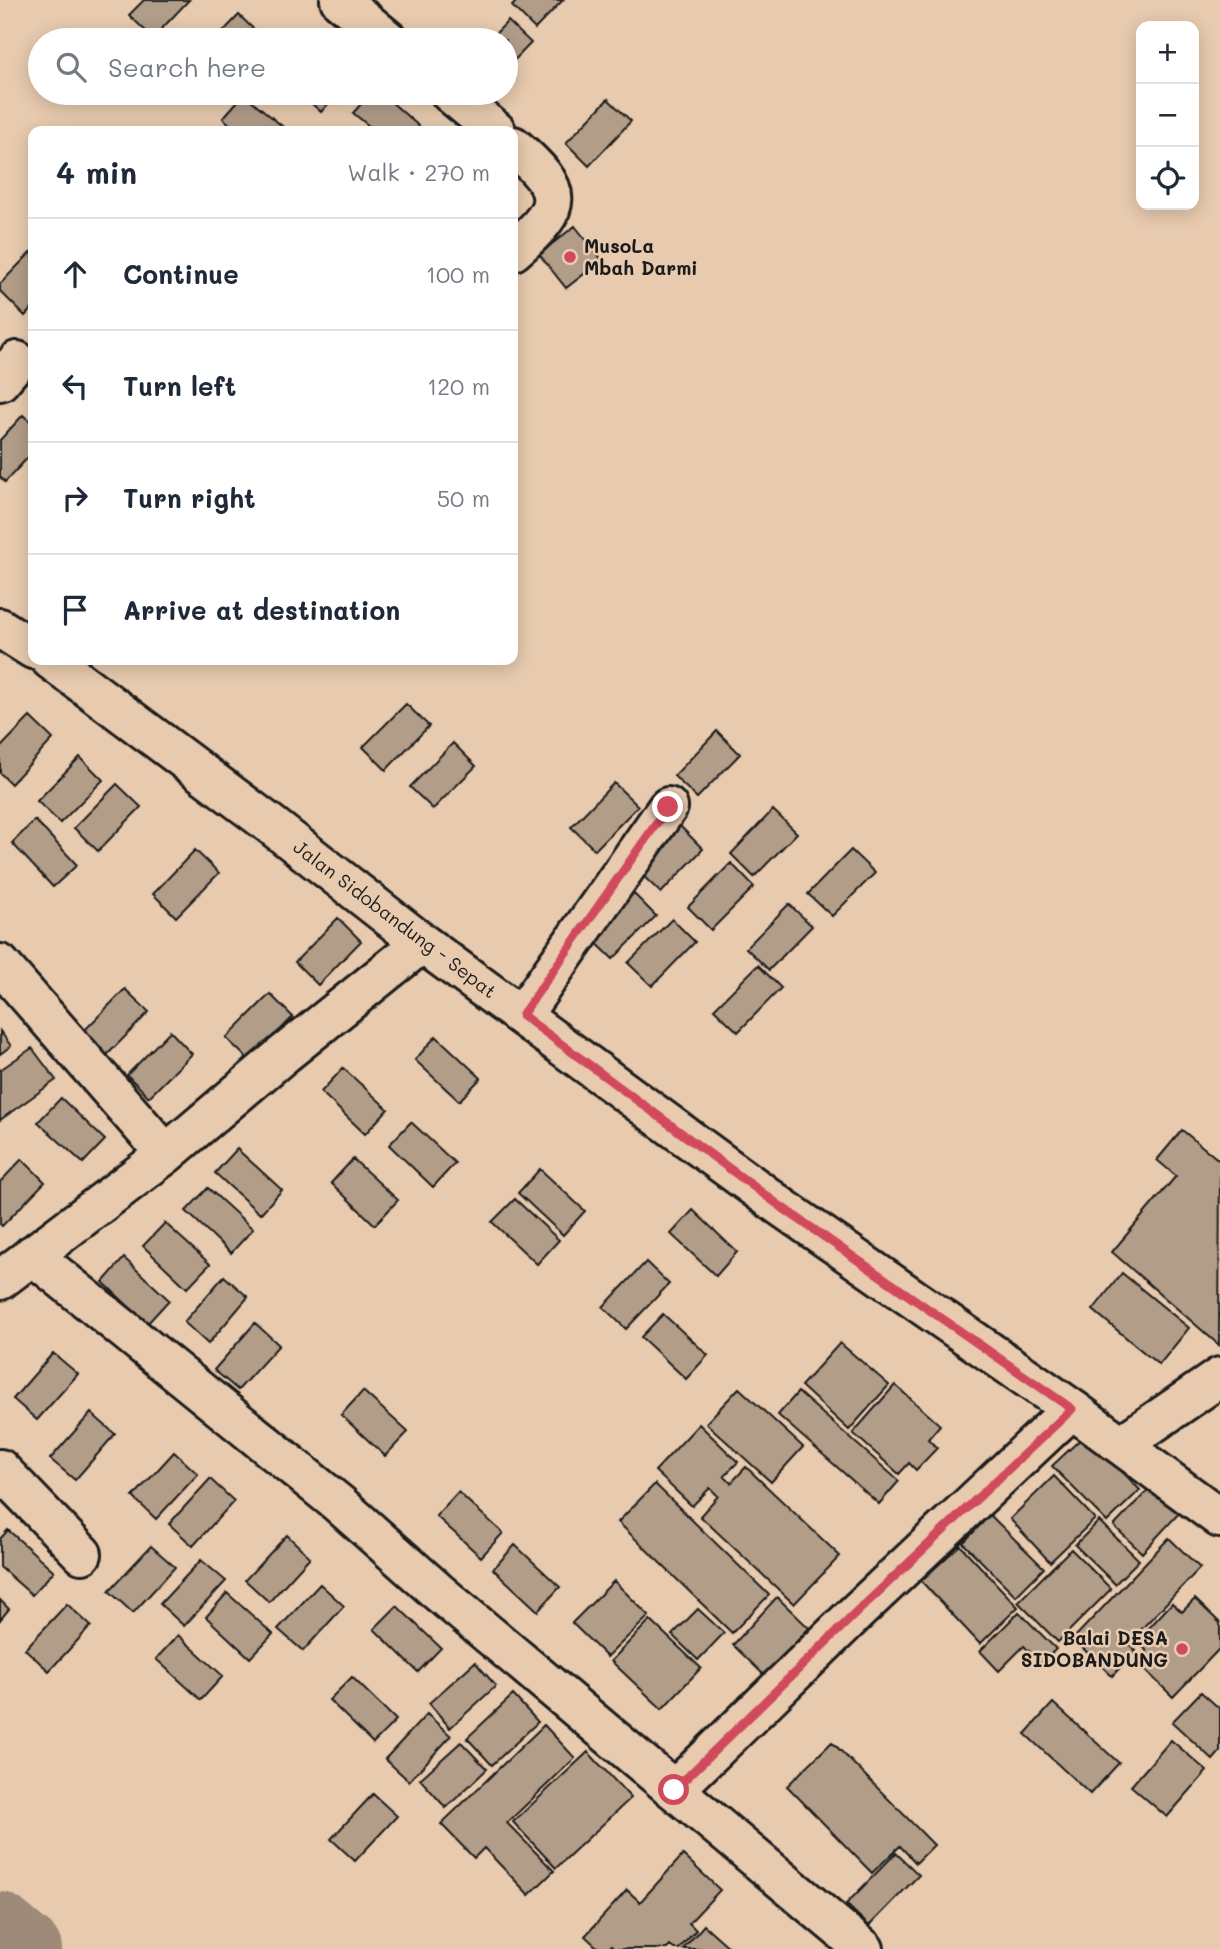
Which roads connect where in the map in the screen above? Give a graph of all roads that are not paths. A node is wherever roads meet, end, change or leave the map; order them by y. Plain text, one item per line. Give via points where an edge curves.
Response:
1 (340, 0) edge
2 (374, 28) edge
3 (465, 105) edge
4 (490, 126) edge
5 (518, 150) edge
6 (518, 247) edge
7 (0, 628) edge
8 (28, 644) edge
9 (61, 665) edge
10 (668, 807) dead end
11 (422, 943) junction
12 (0, 964) edge
13 (522, 1015) junction
14 (166, 1154) junction
15 (32, 1255) junction
16 (0, 1280) edge
17 (1220, 1377) edge
18 (1072, 1409) junction
19 (1121, 1445) junction
20 (0, 1469) edge
21 (1220, 1518) edge
22 (82, 1554) dead end
23 (674, 1790) junction
24 (849, 1944) edge

1 - 2 street
3 - 4 street
5 - 6 street via 544,173 553,194 549,214
7 - 8 street, Jalan Sidobandung - Sepat
9 - 11 street, Jalan Sidobandung - Sepat
10 - 13 street
11 - 13 street, Jalan Sidobandung - Sepat
11 - 14 street
12 - 14 street
13 - 18 street, Jalan Sidobandung - Sepat via 780,1206
14 - 15 street
15 - 16 street
15 - 23 street via 338,1503
17 - 19 street
18 - 19 street, Jalan Sidobandung - Sepat
18 - 23 street
19 - 21 street, Jalan Sidobandung - Sepat
20 - 22 street
23 - 24 street

